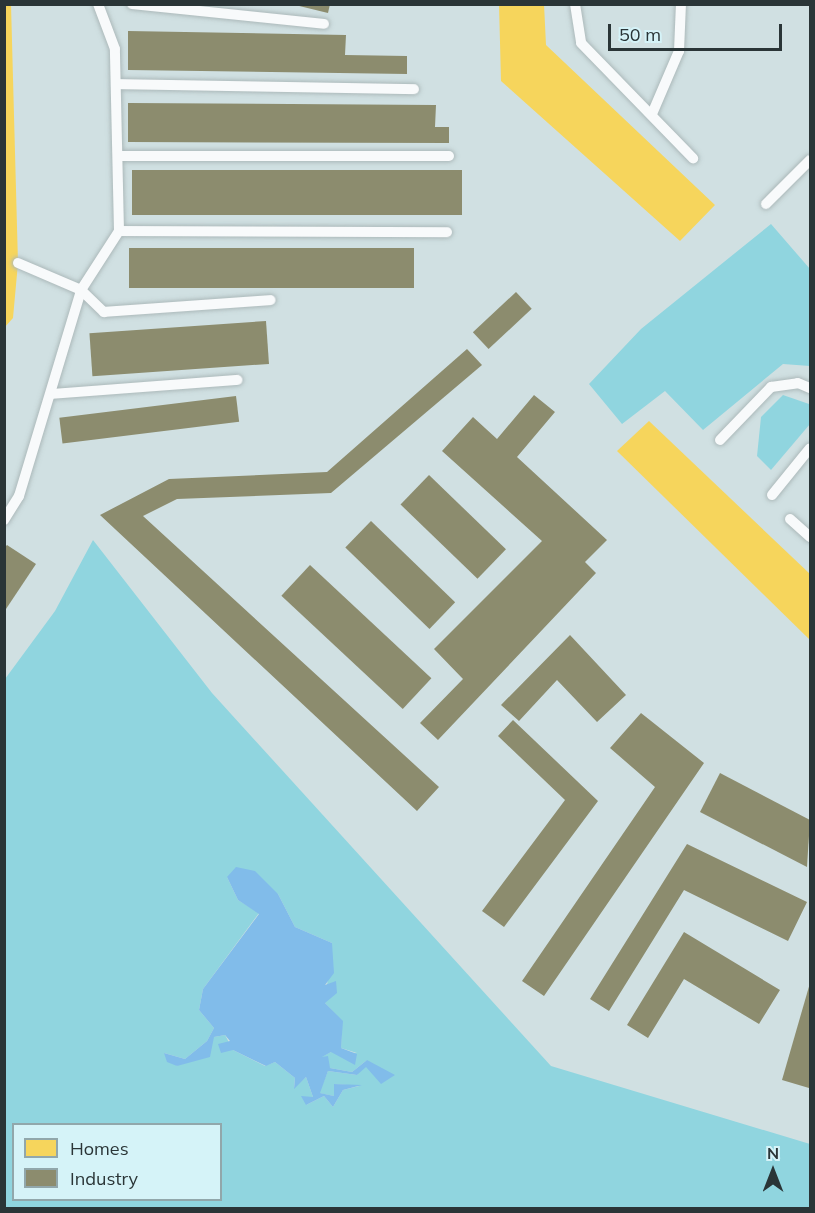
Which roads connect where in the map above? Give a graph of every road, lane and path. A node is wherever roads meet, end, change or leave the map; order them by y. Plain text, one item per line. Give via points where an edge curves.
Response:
1 (98, 4) edge
2 (132, 4) edge
3 (575, 4) edge
4 (681, 4) edge
5 (324, 24) dead end
6 (116, 84) junction
7 (414, 89) dead end
8 (652, 114) junction
9 (118, 156) junction
10 (449, 156) dead end
11 (693, 158) dead end
12 (810, 160) edge
13 (766, 204) dead end
14 (119, 231) junction
15 (447, 232) dead end
16 (18, 263) dead end
17 (81, 290) junction
18 (271, 300) dead end
19 (237, 380) dead end
20 (810, 388) edge
21 (51, 394) junction
22 (720, 440) dead end
23 (810, 448) edge
24 (772, 495) dead end
25 (790, 519) dead end
26 (4, 520) edge
27 (810, 537) edge

1 - 6 lane via 115,49
2 - 5 lane
3 - 8 lane via 581,43
4 - 8 lane via 679,51
6 - 7 lane
6 - 9 lane
8 - 11 lane
9 - 10 lane
9 - 14 lane
12 - 13 lane
14 - 15 lane
14 - 17 lane
16 - 17 lane
17 - 18 lane via 104,312
17 - 21 lane
19 - 21 lane
20 - 22 lane via 798,383 771,387
21 - 26 lane via 19,496
23 - 24 lane
25 - 27 lane

